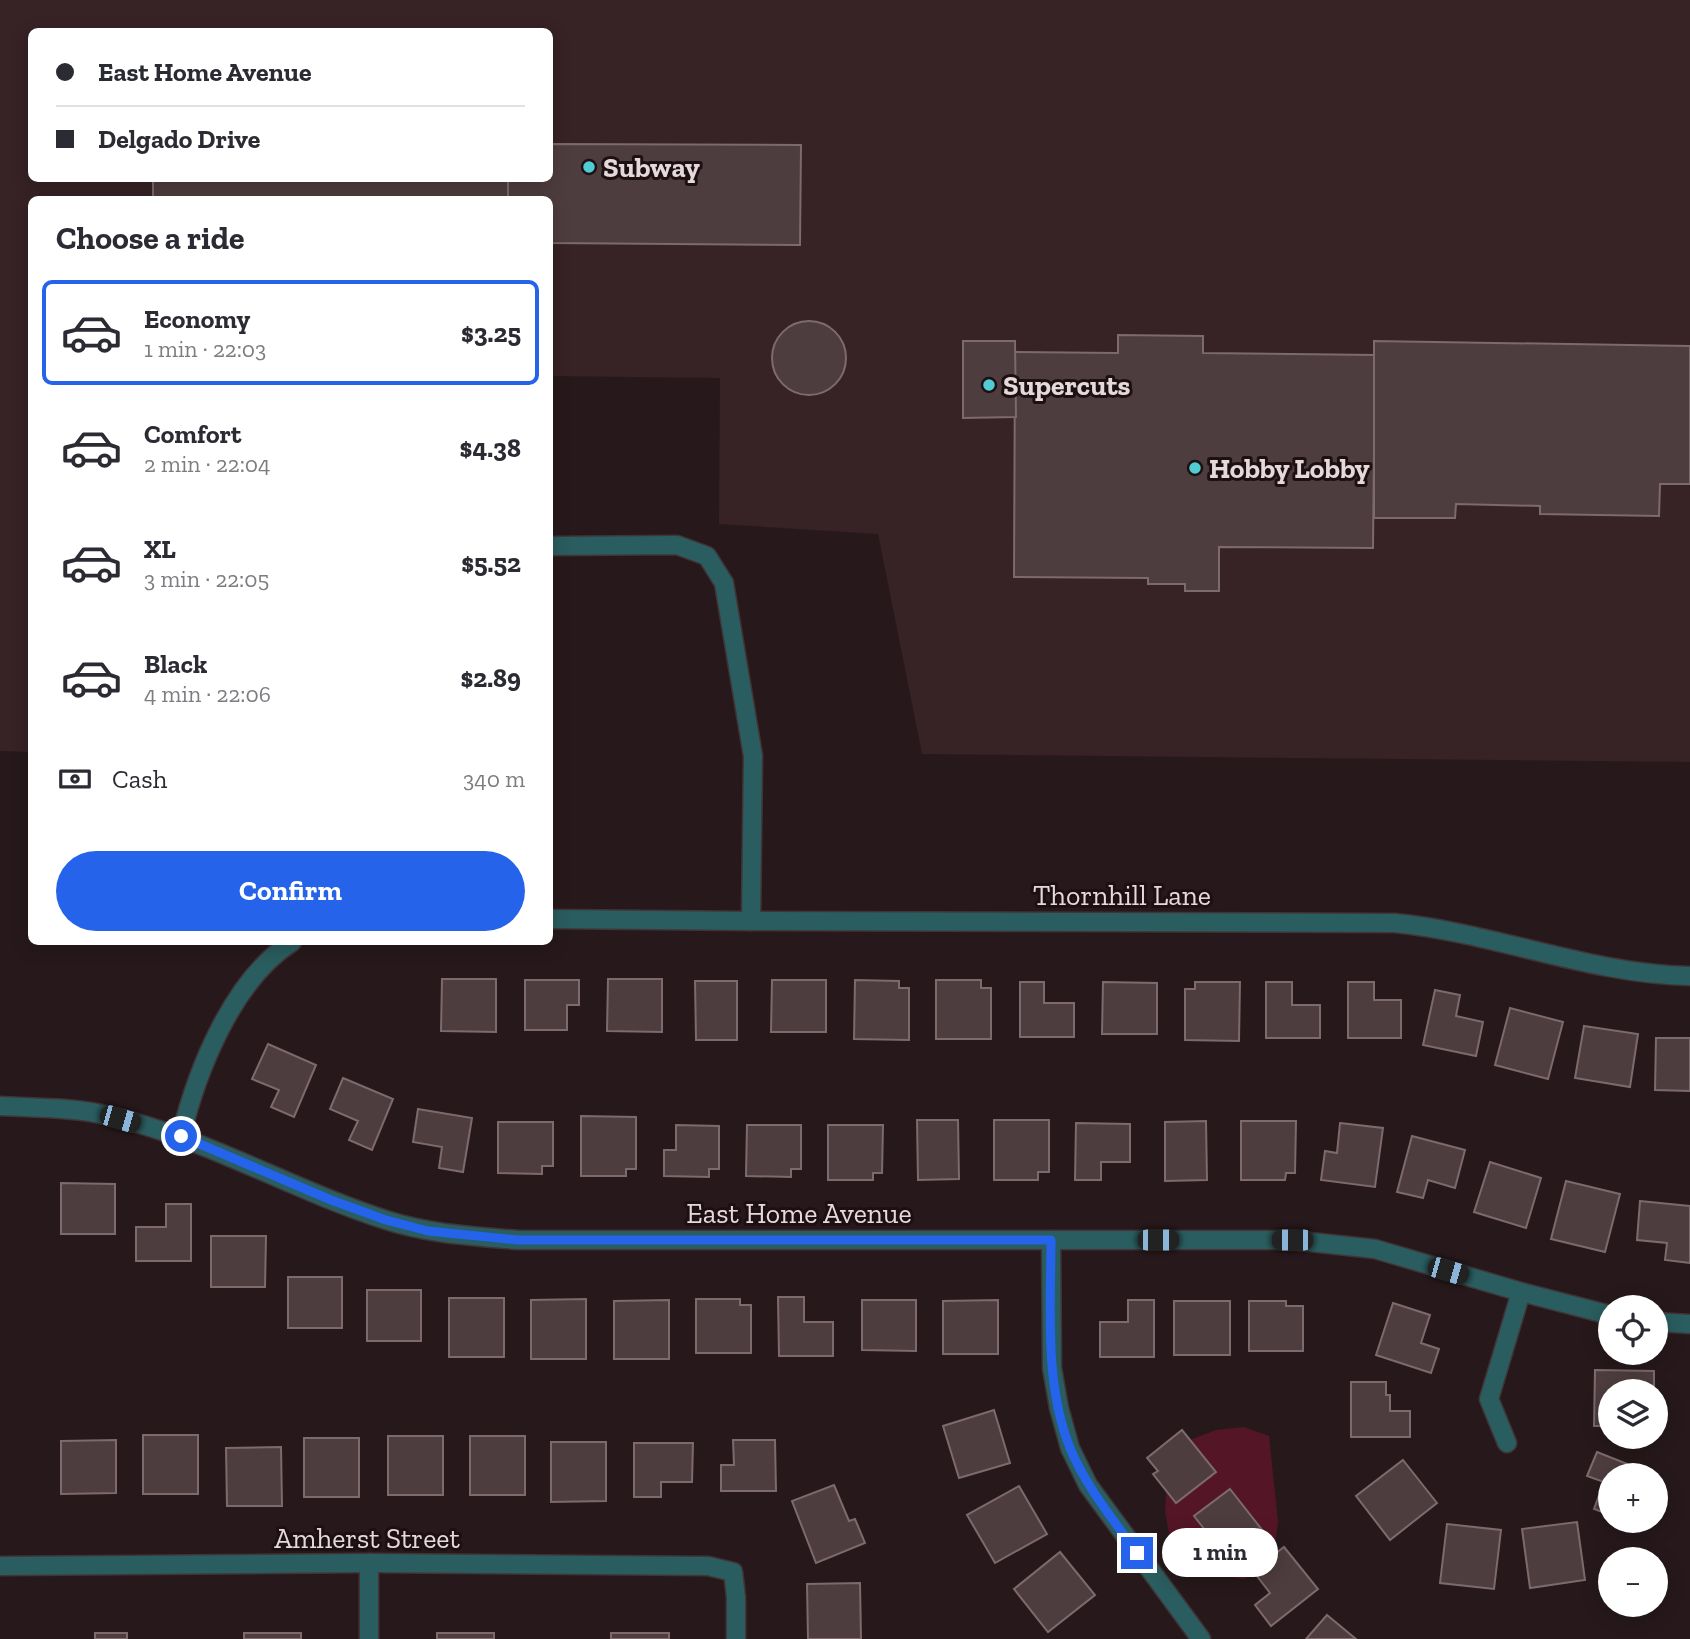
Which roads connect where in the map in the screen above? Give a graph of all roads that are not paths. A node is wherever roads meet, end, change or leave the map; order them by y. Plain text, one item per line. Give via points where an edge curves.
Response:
1 (553, 546) edge
2 (553, 919) edge
3 (751, 922) junction
4 (288, 945) edge
5 (1690, 976) edge
6 (0, 1106) edge
7 (181, 1136) junction
8 (1051, 1240) junction
9 (1521, 1293) junction
10 (1598, 1312) edge
11 (1668, 1323) edge
12 (1690, 1324) edge
13 (1507, 1443) dead end
14 (369, 1563) junction
15 (0, 1566) edge
16 (369, 1639) edge
17 (736, 1639) edge
18 (1200, 1639) edge

1 - 3 street via 677,545 707,556 724,583 753,756
2 - 3 street, Thornhill Lane
3 - 5 street, Thornhill Lane via 1395,923 1441,929 1610,968
4 - 7 street via 265,964 234,1002 191,1095
6 - 7 street, East Home Avenue via 100,1113
7 - 8 street, East Home Avenue via 386,1220 468,1236 518,1240
8 - 9 street, East Home Avenue via 1292,1240 1375,1249
8 - 18 street via 1052,1368 1070,1448 1088,1485
9 - 10 street, East Home Avenue
9 - 13 street via 1489,1399
11 - 12 street
14 - 15 street, Amherst Street
14 - 16 street
14 - 17 street, Amherst Street via 708,1566 733,1572

